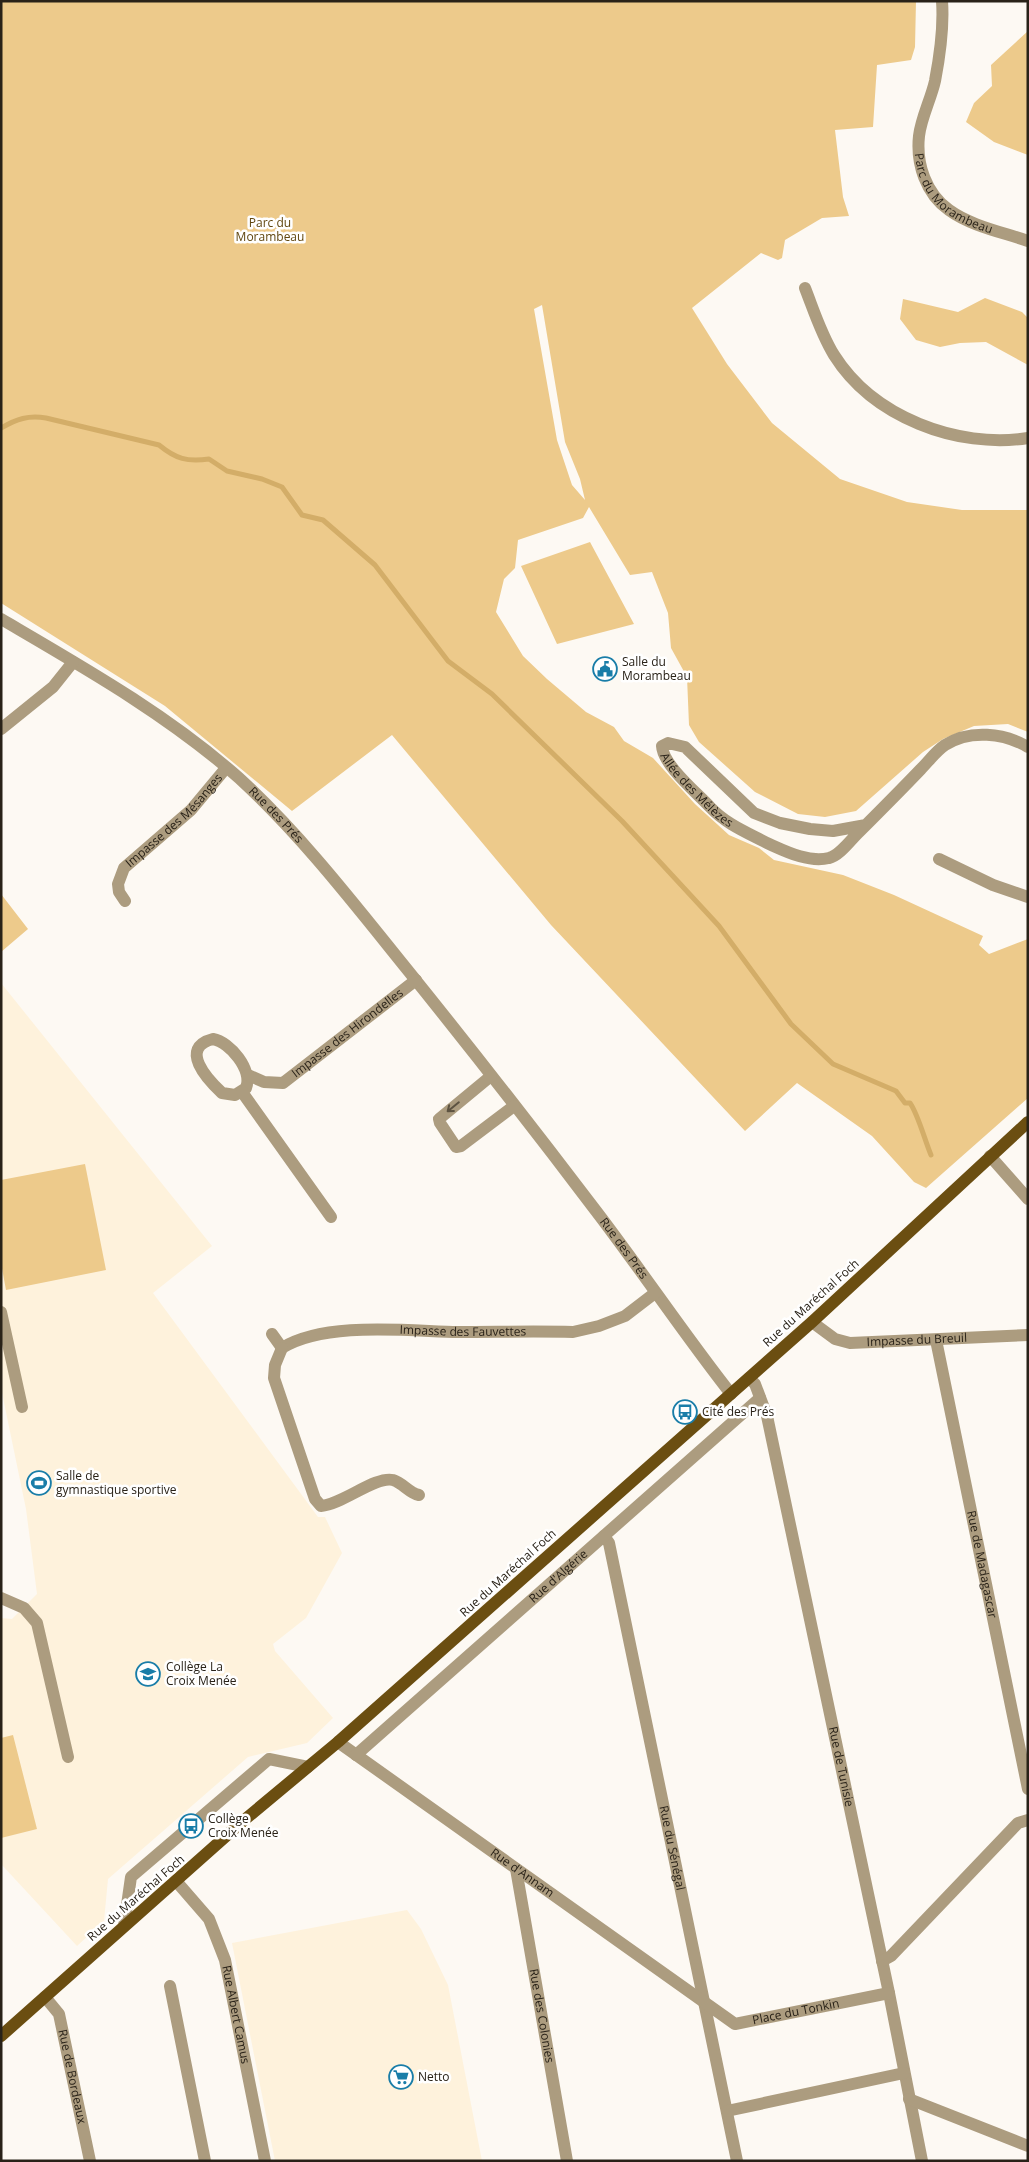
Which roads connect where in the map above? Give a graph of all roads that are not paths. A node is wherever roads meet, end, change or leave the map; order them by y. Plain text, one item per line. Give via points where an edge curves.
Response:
1 (942, 1) edge
2 (1028, 241) edge
3 (805, 288) dead end
4 (1028, 438) edge
5 (1, 619) edge
6 (73, 662) junction
7 (1, 729) edge
8 (1028, 747) edge
9 (226, 768) junction
10 (866, 825) junction
11 (940, 858) dead end
12 (1028, 897) edge
13 (125, 901) dead end
14 (416, 980) junction
15 (248, 1075) junction
16 (491, 1076) junction
17 (242, 1092) junction
18 (514, 1106) junction
19 (1028, 1122) edge
20 (990, 1156) junction
21 (1028, 1199) edge
22 (331, 1217) dead end
23 (655, 1293) junction
24 (1, 1312) edge
25 (812, 1322) junction
26 (272, 1334) dead end
27 (1028, 1335) edge
28 (936, 1340) junction
29 (282, 1348) junction
30 (749, 1378) junction
31 (731, 1394) junction
32 (760, 1398) junction
33 (22, 1407) dead end
34 (419, 1495) dead end
35 (604, 1536) junction
36 (1, 1598) edge
37 (338, 1742) junction
38 (356, 1756) junction
39 (68, 1757) dead end
40 (308, 1768) junction
41 (1028, 1789) edge
42 (1028, 1820) edge
43 (516, 1869) junction
44 (176, 1881) junction
45 (124, 1926) junction
46 (882, 1961) junction
47 (170, 1986) dead end
48 (889, 1992) junction
49 (45, 1997) junction
50 (706, 2006) junction
51 (1, 2036) edge
52 (904, 2074) junction
53 (909, 2099) junction
54 (727, 2111) junction
55 (1028, 2146) edge
56 (90, 2161) edge
57 (205, 2161) edge
58 (265, 2161) edge
59 (567, 2161) edge
60 (737, 2161) edge
61 (922, 2161) edge

1 - 2 street, Parc du Morambeau via 942,41 919,135 919,158 925,180 933,196 950,210 968,220
3 - 4 street via 835,356 848,373 882,403 926,427 954,436 1009,441
5 - 6 street, Rue des Prés
6 - 7 street via 53,687
6 - 9 street, Rue des Prés via 176,728
8 - 10 street, Allée des Mélèzes via 992,734 970,736 945,745
9 - 13 street, Impasse des Mésanges via 191,810 124,868 118,884
9 - 14 street, Rue des Prés via 292,830
10 - 10 street, Allée des Mélèzes via 833,831 810,830 754,813 685,747 668,743 662,746 662,754 672,767 715,812 730,825 779,848 808,858 830,858
11 - 12 street via 993,885
14 - 15 street, Impasse des Hirondelles via 283,1083 264,1082
14 - 16 street, Rue des Prés
15 - 17 street via 248,1083
15 - 17 street via 225,1043 213,1039 200,1046 197,1060 217,1088 228,1095
16 - 18 street, Rue des Prés
16 -> 18 street via 440,1119 456,1147
17 - 22 street
18 - 23 street, Rue des Prés
19 - 20 main road, Rue du Maréchal Foch
20 - 21 street
20 - 25 main road, Rue du Maréchal Foch
23 - 29 street, Impasse des Fauvettes via 625,1316 573,1332 356,1330 314,1335
23 - 31 street, Rue des Prés
24 - 33 street
25 - 28 street, Impasse du Breuil via 835,1339 850,1344
25 - 30 main road, Rue du Maréchal Foch
26 - 29 street
27 - 28 street, Impasse du Breuil
28 - 41 street, Rue de Madagascar
29 - 34 street via 274,1378 315,1500 321,1506 332,1505 378,1482 391,1480
30 - 31 main road, Rue du Maréchal Foch
30 - 32 street, Rue de Tunisie
31 - 37 main road, Rue du Maréchal Foch
32 - 35 street, Rue d'Algérie
32 - 46 street, Rue de Tunisie via 767,1416
35 - 38 street, Rue d'Algérie
35 - 50 street, Rue du Sénégal via 611,1552
36 - 39 street via 24,1608 37,1623
37 - 38 street, Rue d'Annam
37 - 40 main road, Rue du Maréchal Foch
38 - 43 street, Rue d'Annam
40 - 44 main road, Rue du Maréchal Foch
40 - 45 street via 269,1759 131,1877
42 - 46 street via 1018,1822 891,1956
43 - 50 street, Rue d'Annam
43 - 59 street, Rue des Colonies
44 - 45 main road, Rue du Maréchal Foch
44 - 58 street, Rue Albert Camus via 209,1919 225,1960
45 - 49 main road, Rue du Maréchal Foch
46 - 48 street, Rue de Tunisie
47 - 57 street
48 - 50 street, Place du Tonkin via 735,2024
48 - 52 street, Rue de Tunisie
49 - 51 main road, Rue du Maréchal Foch
49 - 56 street, Rue de Bordeaux via 59,2014
50 - 54 street, Rue du Sénégal
52 - 53 street, Rue de Tunisie
52 - 54 street
53 - 55 street
53 - 61 street, Rue de Tunisie
54 - 60 street, Rue du Sénégal

